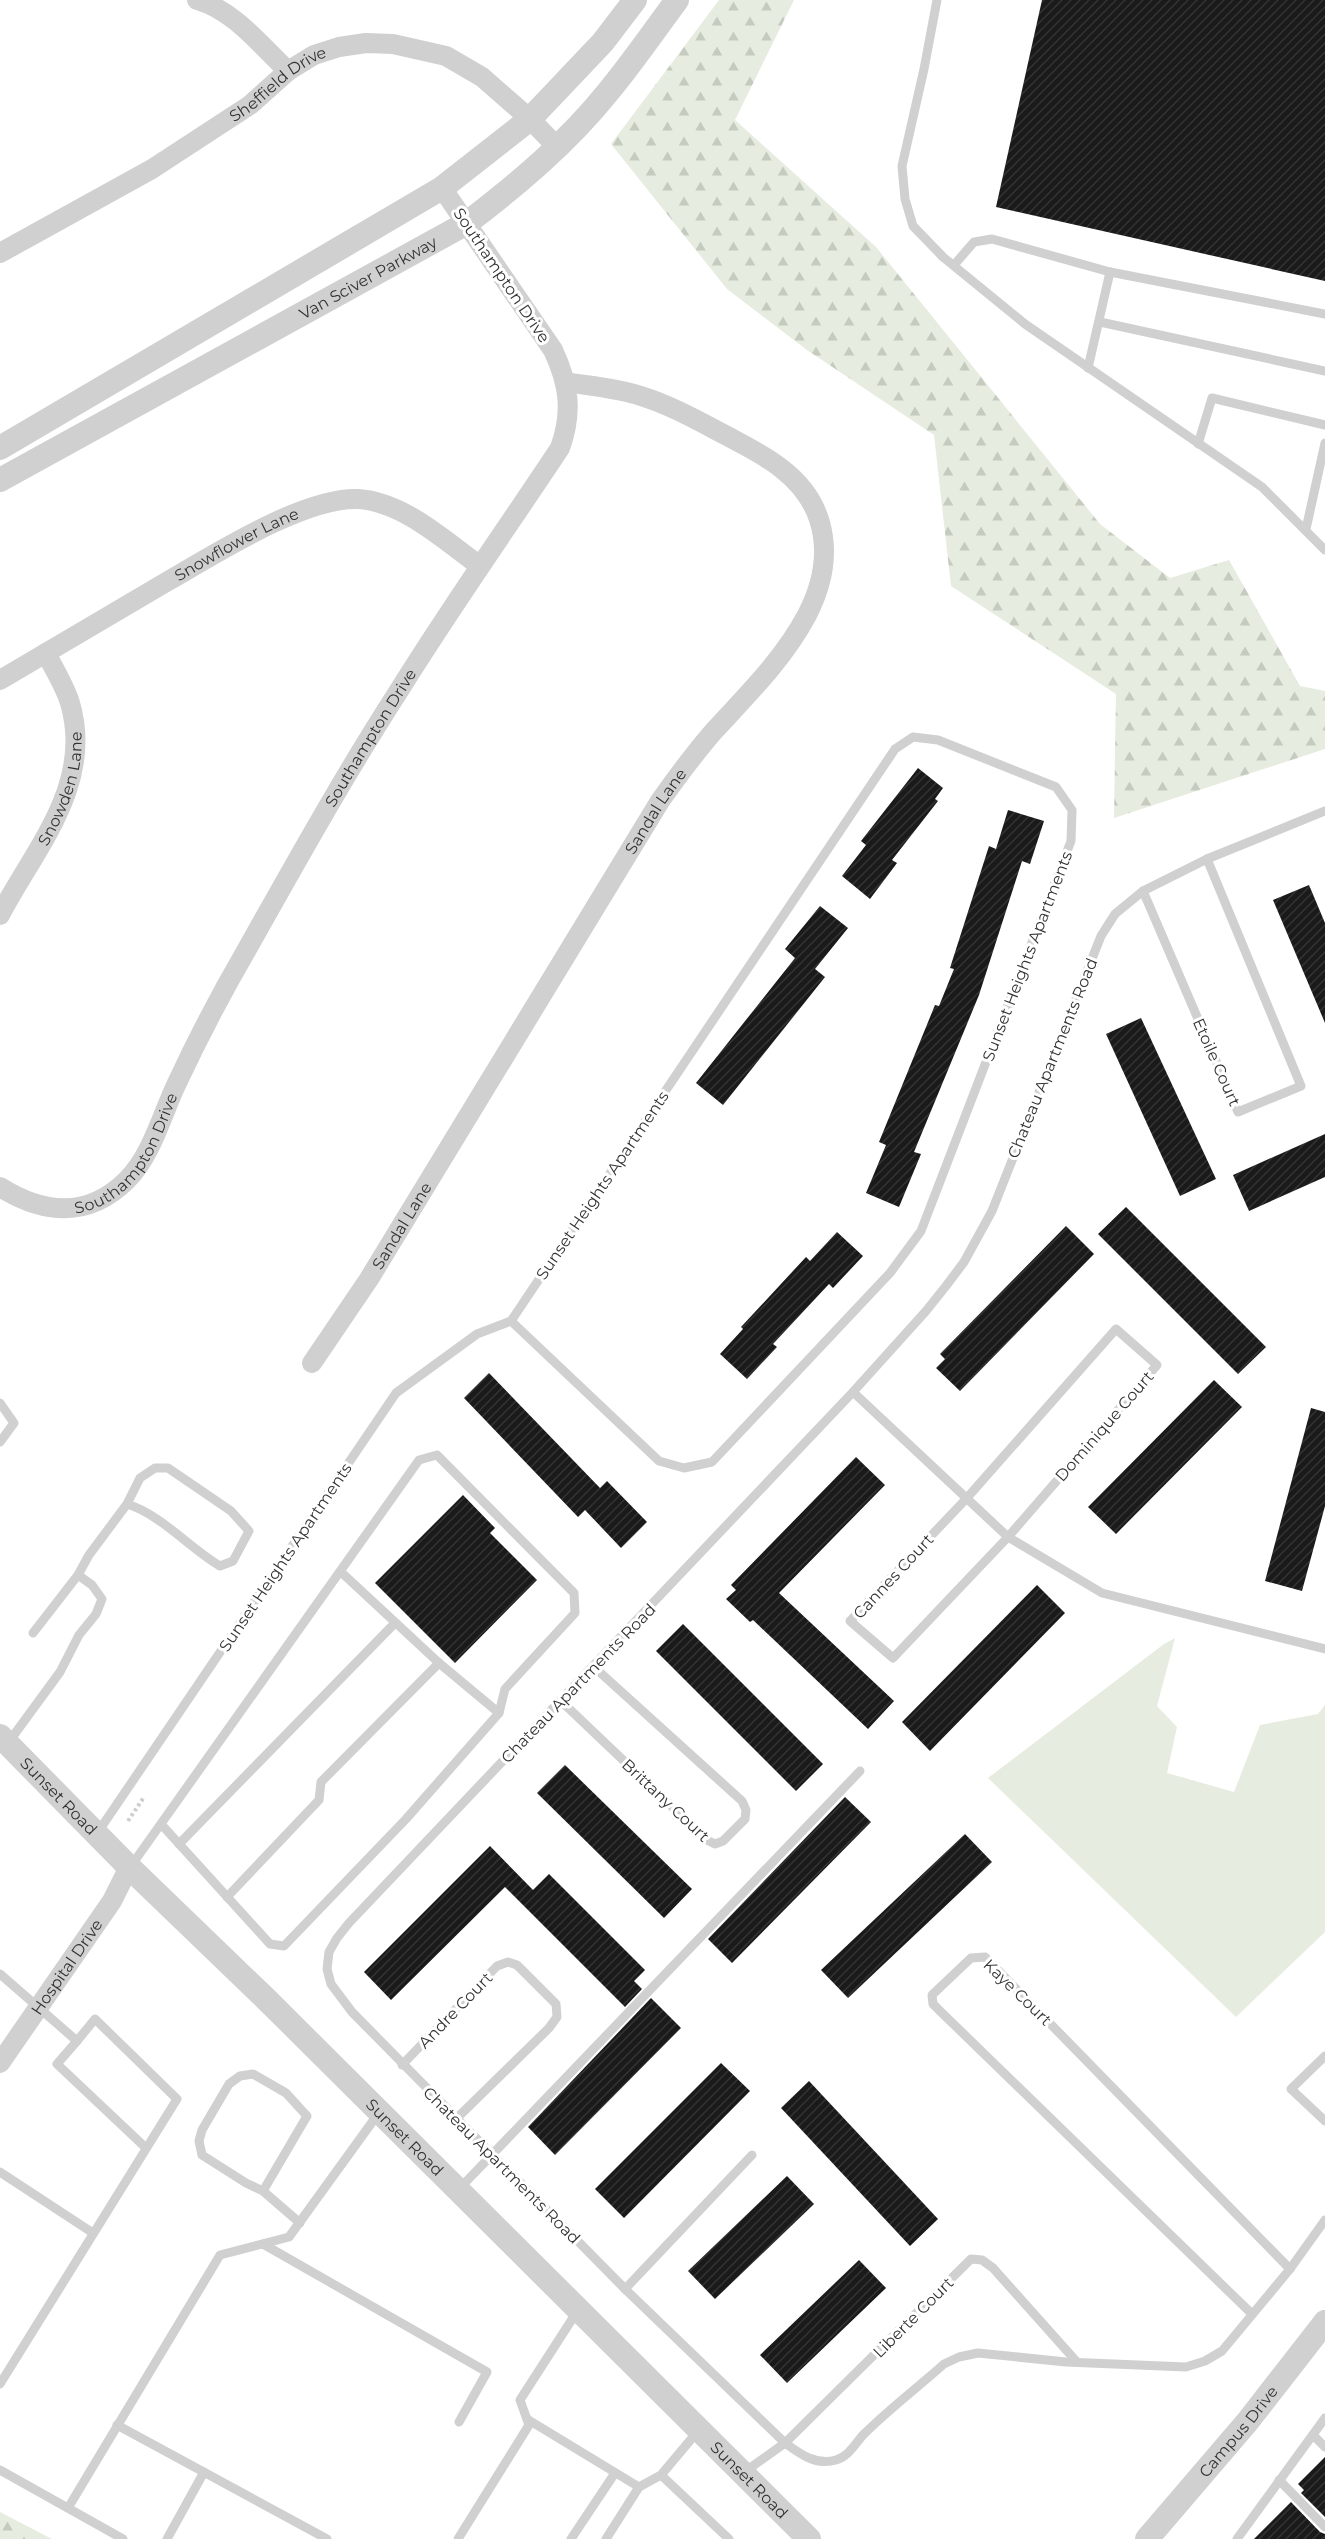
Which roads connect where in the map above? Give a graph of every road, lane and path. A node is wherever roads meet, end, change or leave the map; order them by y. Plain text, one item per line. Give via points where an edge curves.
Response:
1 (197, 0) edge
2 (635, 0) edge
3 (677, 0) edge
4 (937, 0) edge
5 (288, 71) junction
6 (530, 119) junction
7 (557, 147) junction
8 (442, 188) junction
9 (468, 224) junction
10 (2, 248) edge
11 (954, 265) junction
12 (1110, 272) junction
13 (1325, 314) edge
14 (1100, 322) junction
15 (1088, 368) junction
16 (1325, 371) edge
17 (565, 382) junction
18 (1325, 425) edge
19 (1325, 443) edge
20 (1198, 444) junction
21 (0, 448) edge
22 (1321, 479) edge
23 (0, 480) edge
24 (1306, 529) junction
25 (1325, 550) edge
26 (480, 567) junction
27 (46, 653) junction
28 (0, 680) edge
29 (1325, 811) edge
30 (1207, 859) junction
31 (1143, 891) junction
32 (0, 915) edge
33 (0, 1187) edge
34 (511, 1321) junction
35 (312, 1363) dead end
36 (854, 1392) junction
37 (0, 1403) edge
38 (0, 1442) edge
39 (966, 1499) junction
40 (127, 1504) junction
41 (1008, 1537) junction
42 (341, 1572) junction
43 (78, 1575) junction
44 (395, 1623) junction
45 (33, 1633) dead end
46 (1325, 1649) edge
47 (439, 1663) junction
48 (594, 1667) junction
49 (561, 1701) junction
50 (498, 1713) junction
51 (4, 1739) edge
52 (860, 1771) dead end
53 (144, 1797) dead end
54 (128, 1821) dead end
55 (161, 1824) junction
56 (96, 1834) junction
57 (179, 1844) junction
58 (129, 1868) junction
59 (227, 1897) junction
60 (0, 1974) edge
61 (37, 2008) junction
62 (77, 2041) junction
63 (1325, 2056) edge
64 (0, 2063) edge
65 (402, 2065) junction
66 (380, 2112) junction
67 (457, 2118) junction
68 (1325, 2121) edge
69 (146, 2148) junction
70 (492, 2154) junction
71 (752, 2155) dead end
72 (0, 2172) edge
73 (458, 2190) junction
74 (263, 2191) junction
75 (1325, 2220) edge
76 (300, 2223) junction
77 (93, 2233) junction
78 (263, 2244) junction
79 (1290, 2269) junction
80 (625, 2289) junction
81 (578, 2309) junction
82 (1251, 2313) junction
83 (1325, 2322) edge
84 (1076, 2361) junction
85 (0, 2384) edge
86 (1325, 2418) edge
87 (527, 2419) junction
88 (459, 2422) dead end
89 (117, 2424) junction
90 (699, 2429) junction
91 (1313, 2435) junction
92 (785, 2443) junction
93 (1325, 2447) edge
94 (0, 2470) edge
95 (204, 2472) junction
96 (615, 2473) junction
97 (743, 2473) junction
98 (662, 2475) junction
99 (1279, 2481) junction
100 (639, 2487) junction
101 (68, 2508) junction
102 (1325, 2527) edge
103 (1241, 2537) edge
104 (123, 2539) edge
105 (167, 2539) edge
106 (327, 2539) edge
107 (458, 2539) edge
108 (571, 2539) edge
109 (606, 2539) edge
110 (729, 2539) edge
111 (809, 2539) edge
112 (1147, 2539) edge

1 - 5 street via 229,15
2 - 6 street via 603,42
3 - 7 street, Van Sciver Parkway via 608,93
4 - 11 lane via 902,166 913,226
5 - 6 street, Sheffield Drive via 314,55 339,47 366,43 420,48 446,56 482,76
5 - 10 street, Sheffield Drive via 250,105 177,154 108,195
6 - 7 street, Sheffield Drive
6 - 8 street
7 - 9 street, Van Sciver Parkway
8 - 9 street, Southampton Drive
8 - 21 street
9 - 17 street, Southampton Drive via 552,350
9 - 23 street, Van Sciver Parkway
11 - 12 lane via 974,242 992,239
11 - 15 lane via 1025,324
12 - 13 lane
12 - 14 lane
14 - 15 lane
14 - 16 lane
15 - 20 lane
17 - 26 street, Southampton Drive via 568,427 561,448
17 - 35 street, Sandal Lane via 641,396 749,447 784,470 811,501 819,520 824,538 822,578 806,616 781,655 694,755 660,801 369,1279
18 - 20 lane via 1212,398
19 - 22 lane
20 - 24 lane via 1262,487
22 - 24 lane
24 - 25 lane
26 - 27 street, Snowflower Lane via 397,511 359,500 336,501 289,517 240,542
26 - 33 street, Southampton Drive via 308,840 204,1027 143,1158 128,1179 108,1196 84,1207 60,1209 35,1205
27 - 28 street, Snowflower Lane
27 - 32 street, Snowden Lane via 70,701 74,769 57,818
29 - 30 lane, Chateau Apartments Road
30 - 31 lane, Chateau Apartments Road
30 - 31 lane, Etoile Court via 1301,1086 1238,1112
31 - 36 lane, Chateau Apartments Road via 1115,914 1101,936 992,1211 964,1262
34 - 34 lane, Sunset Heights Apartments via 659,1461 684,1468 712,1462 890,1273 921,1231 1071,841 1072,810 1056,787 938,740 913,737 895,749
34 - 56 lane, Sunset Heights Apartments via 477,1334 396,1393
36 - 39 lane
36 - 48 lane, Chateau Apartments Road
37 - 38 lane via 14,1423
39 - 41 lane
39 - 41 lane, Cannes Court via 850,1621 893,1658
39 - 41 lane, Dominique Court via 1116,1329 1157,1365
40 - 40 lane via 142,1509 220,1566 233,1561 249,1530 231,1511 168,1468 155,1468 140,1478
40 - 43 lane
41 - 46 lane via 1102,1593
42 - 44 lane
42 - 50 lane via 419,1460 437,1455 574,1593 575,1613 505,1689
42 - 55 lane
43 - 45 lane
43 - 51 lane via 102,1599 96,1614 79,1635 60,1672
44 - 47 lane
44 - 57 lane
47 - 50 lane
47 - 59 lane via 321,1782 319,1800
48 - 49 lane, Chateau Apartments Road
48 - 49 lane, Brittany Court via 742,1802 745,1819 723,1842 707,1840
49 - 65 lane, Chateau Apartments Road via 349,1923 329,1952 327,1969 340,1998
50 - 59 lane via 406,1819 284,1946 270,1944
51 - 56 street, Sunset Road
52 - 70 lane
53 - 54 path
55 - 57 lane
55 - 58 lane
56 - 58 street, Sunset Road
57 - 59 lane
58 - 61 street, Hospital Drive via 112,1901
58 - 66 street, Sunset Road
60 - 61 lane
61 - 62 lane
61 - 64 street, Hospital Drive
62 - 69 lane via 57,2064
62 - 69 lane via 95,2019 177,2098
63 - 68 lane via 1291,2089
65 - 67 lane, Chateau Apartments Road
65 - 67 lane, Andre Court via 497,1966 508,1962 517,1965 556,2004 557,2017
66 - 73 street, Sunset Road
66 - 76 lane
67 - 70 lane, Chateau Apartments Road
69 - 77 lane
70 - 73 lane
70 - 80 lane, Chateau Apartments Road
71 - 80 lane
72 - 77 lane
73 - 81 street, Sunset Road
74 - 74 lane via 307,2116 286,2093 253,2074 240,2076 229,2084 199,2141 202,2155
74 - 76 lane
75 - 79 lane, Chateau Apartments Road
76 - 78 lane via 290,2237
77 - 85 lane
78 - 88 lane via 487,2372
78 - 89 lane via 220,2255
79 - 82 lane, Chateau Apartments Road
79 - 82 lane, Kaye Court via 985,1957 971,1958 932,1995 933,2004 949,2020
80 - 92 lane, Chateau Apartments Road
81 - 87 lane via 520,2400
81 - 90 street, Sunset Road
82 - 84 lane, Chateau Apartments Road via 1222,2351 1186,2367
83 - 112 street, Campus Drive via 1248,2421
84 - 92 lane, Chateau Apartments Road via 978,2353 959,2357 944,2364 847,2455 836,2460 814,2460
84 - 92 lane, Liberte Court via 993,2268 982,2260 972,2259
86 - 91 lane
87 - 96 lane
87 - 107 lane via 529,2425
89 - 95 lane
89 - 101 lane
90 - 97 street, Sunset Road
90 - 98 lane
91 - 93 lane
91 - 99 lane
92 - 97 lane, Liberte Court
94 - 101 lane
95 - 105 lane
95 - 106 lane
96 - 100 lane
96 - 108 lane
97 - 111 street, Sunset Road
98 - 100 lane
98 - 110 lane
99 - 102 lane
99 - 103 lane
100 - 109 lane
101 - 104 lane

